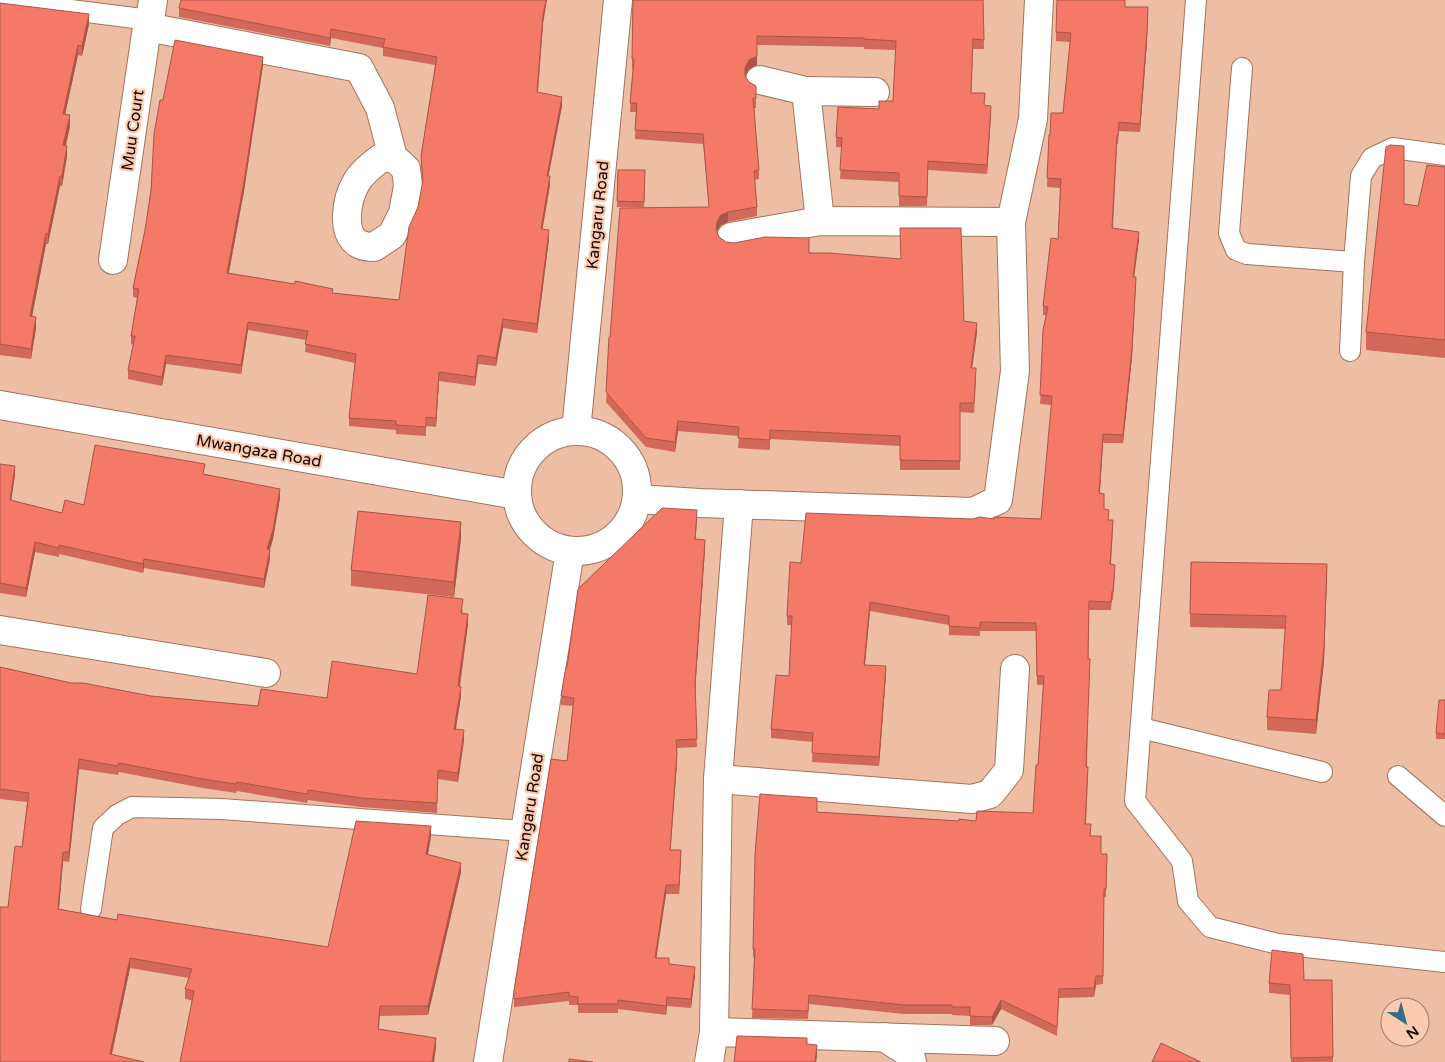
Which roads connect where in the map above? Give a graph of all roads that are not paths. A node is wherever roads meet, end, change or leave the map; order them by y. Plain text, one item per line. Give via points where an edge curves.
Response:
1 (618, 0) edge
2 (1039, 0) edge
3 (1196, 0) edge
4 (0, 1) edge
5 (150, 15) edge
6 (1242, 68) dead end
7 (760, 80) dead end
8 (806, 91) junction
9 (875, 92) dead end
10 (1445, 155) edge
11 (393, 157) dead end
12 (820, 221) junction
13 (1011, 222) junction
14 (731, 237) dead end
15 (112, 260) dead end
16 (1354, 262) junction
17 (1350, 351) dead end
18 (0, 405) edge
19 (576, 431) junction
20 (517, 495) junction
21 (637, 499) junction
22 (739, 504) junction
23 (570, 551) junction
24 (0, 630) edge
25 (1015, 670) dead end
26 (266, 673) dead end
27 (1141, 728) junction
28 (1322, 772) dead end
29 (1398, 776) dead end
30 (718, 779) junction
31 (1445, 816) edge
32 (525, 831) junction
33 (91, 909) dead end
34 (1445, 962) edge
35 (714, 1032) junction
36 (884, 1037) junction
37 (995, 1041) dead end
38 (488, 1062) edge
39 (709, 1062) edge
40 (912, 1062) edge

1 - 19 street, Kangaru Road
2 - 13 street via 1033,119
3 - 27 lane
4 - 5 lane
5 - 11 street via 358,68 380,108
5 - 15 street, Muu Court
6 - 16 lane via 1229,233 1236,250 1247,254
7 - 8 street
8 - 9 street
8 - 12 street
10 - 16 lane via 1393,148 1372,158 1362,176
12 - 13 street
12 - 14 street
13 - 22 street via 1015,371 998,500 973,512
16 - 17 lane
18 - 20 street, Mwangaza Road
19 - 20 street via 556,435 540,444 527,458 519,476
19 - 21 street via 596,434 615,444 628,459 636,478
20 - 23 street via 520,511 528,526 554,547
21 - 22 street
21 - 23 street via 632,517 606,544 589,550
22 - 30 street
23 - 32 street, Kangaru Road
24 - 26 street
25 - 30 street via 1009,770 990,794 972,799
27 - 28 lane
27 - 34 lane via 1135,801 1182,861 1188,901 1210,927 1278,944
29 - 31 lane
30 - 35 street
32 - 33 lane via 221,809 132,807 103,828
32 - 38 street, Kangaru Road
35 - 36 street
35 - 39 street
36 - 37 street
36 - 40 street via 910,1054

